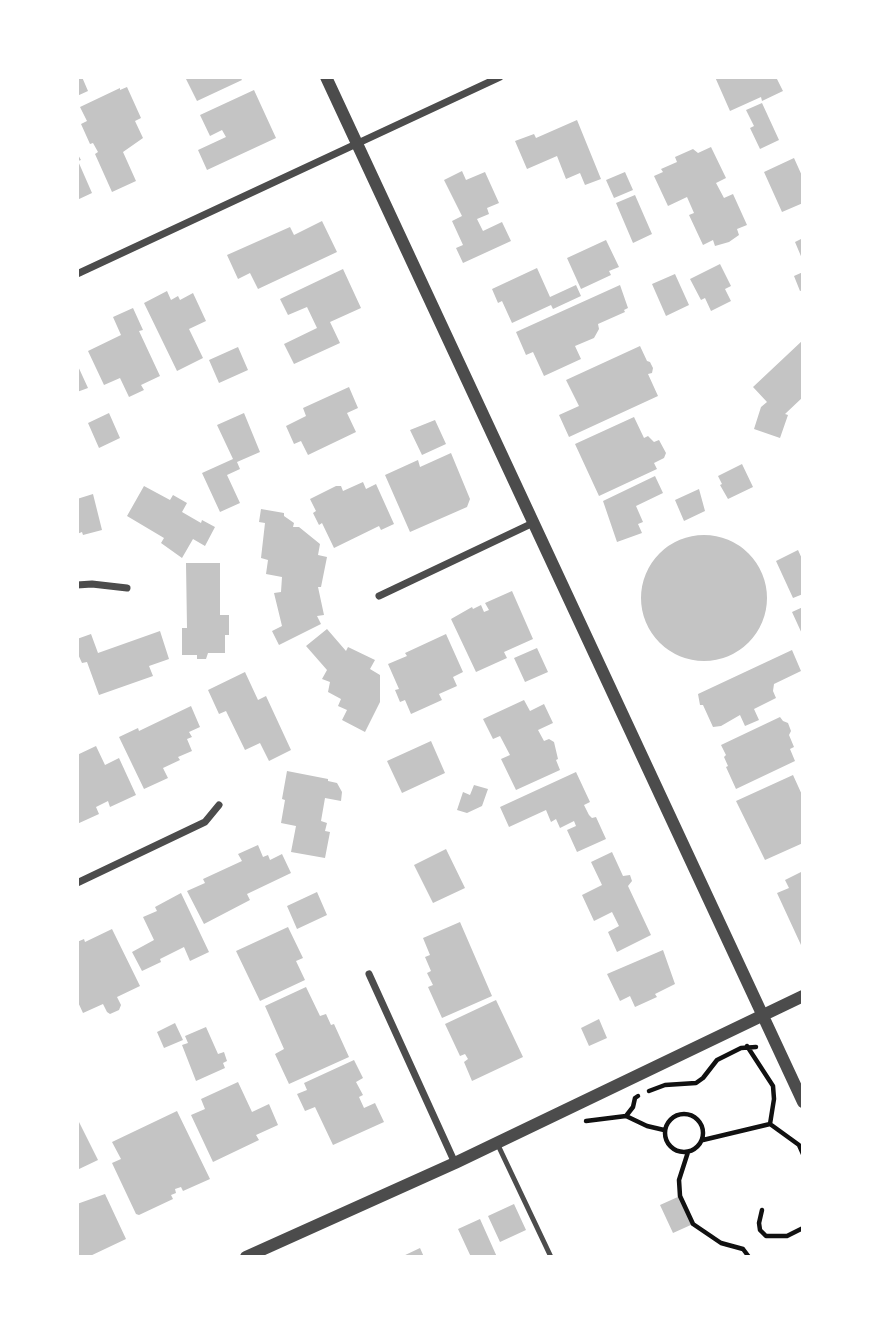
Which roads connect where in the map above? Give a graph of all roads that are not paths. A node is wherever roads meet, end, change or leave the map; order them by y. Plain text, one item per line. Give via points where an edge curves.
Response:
1 (326, 77) edge
2 (500, 77) edge
3 (357, 143) junction
4 (77, 274) edge
5 (533, 523) junction
6 (77, 585) edge
7 (127, 588) dead end
8 (379, 596) dead end
9 (219, 805) dead end
10 (77, 883) edge
11 (369, 974) dead end
12 (803, 996) edge
13 (763, 1015) junction
14 (803, 1102) edge
15 (496, 1143) junction
16 (455, 1163) junction
17 (246, 1257) edge
18 (551, 1257) edge

1 - 3 street
2 - 3 street
3 - 4 street
3 - 5 street
5 - 8 street
5 - 13 street
6 - 7 street
9 - 10 street via 205,822
11 - 16 street
12 - 13 street
13 - 14 street
13 - 15 street
15 - 16 street
15 - 18 lane
16 - 17 street

